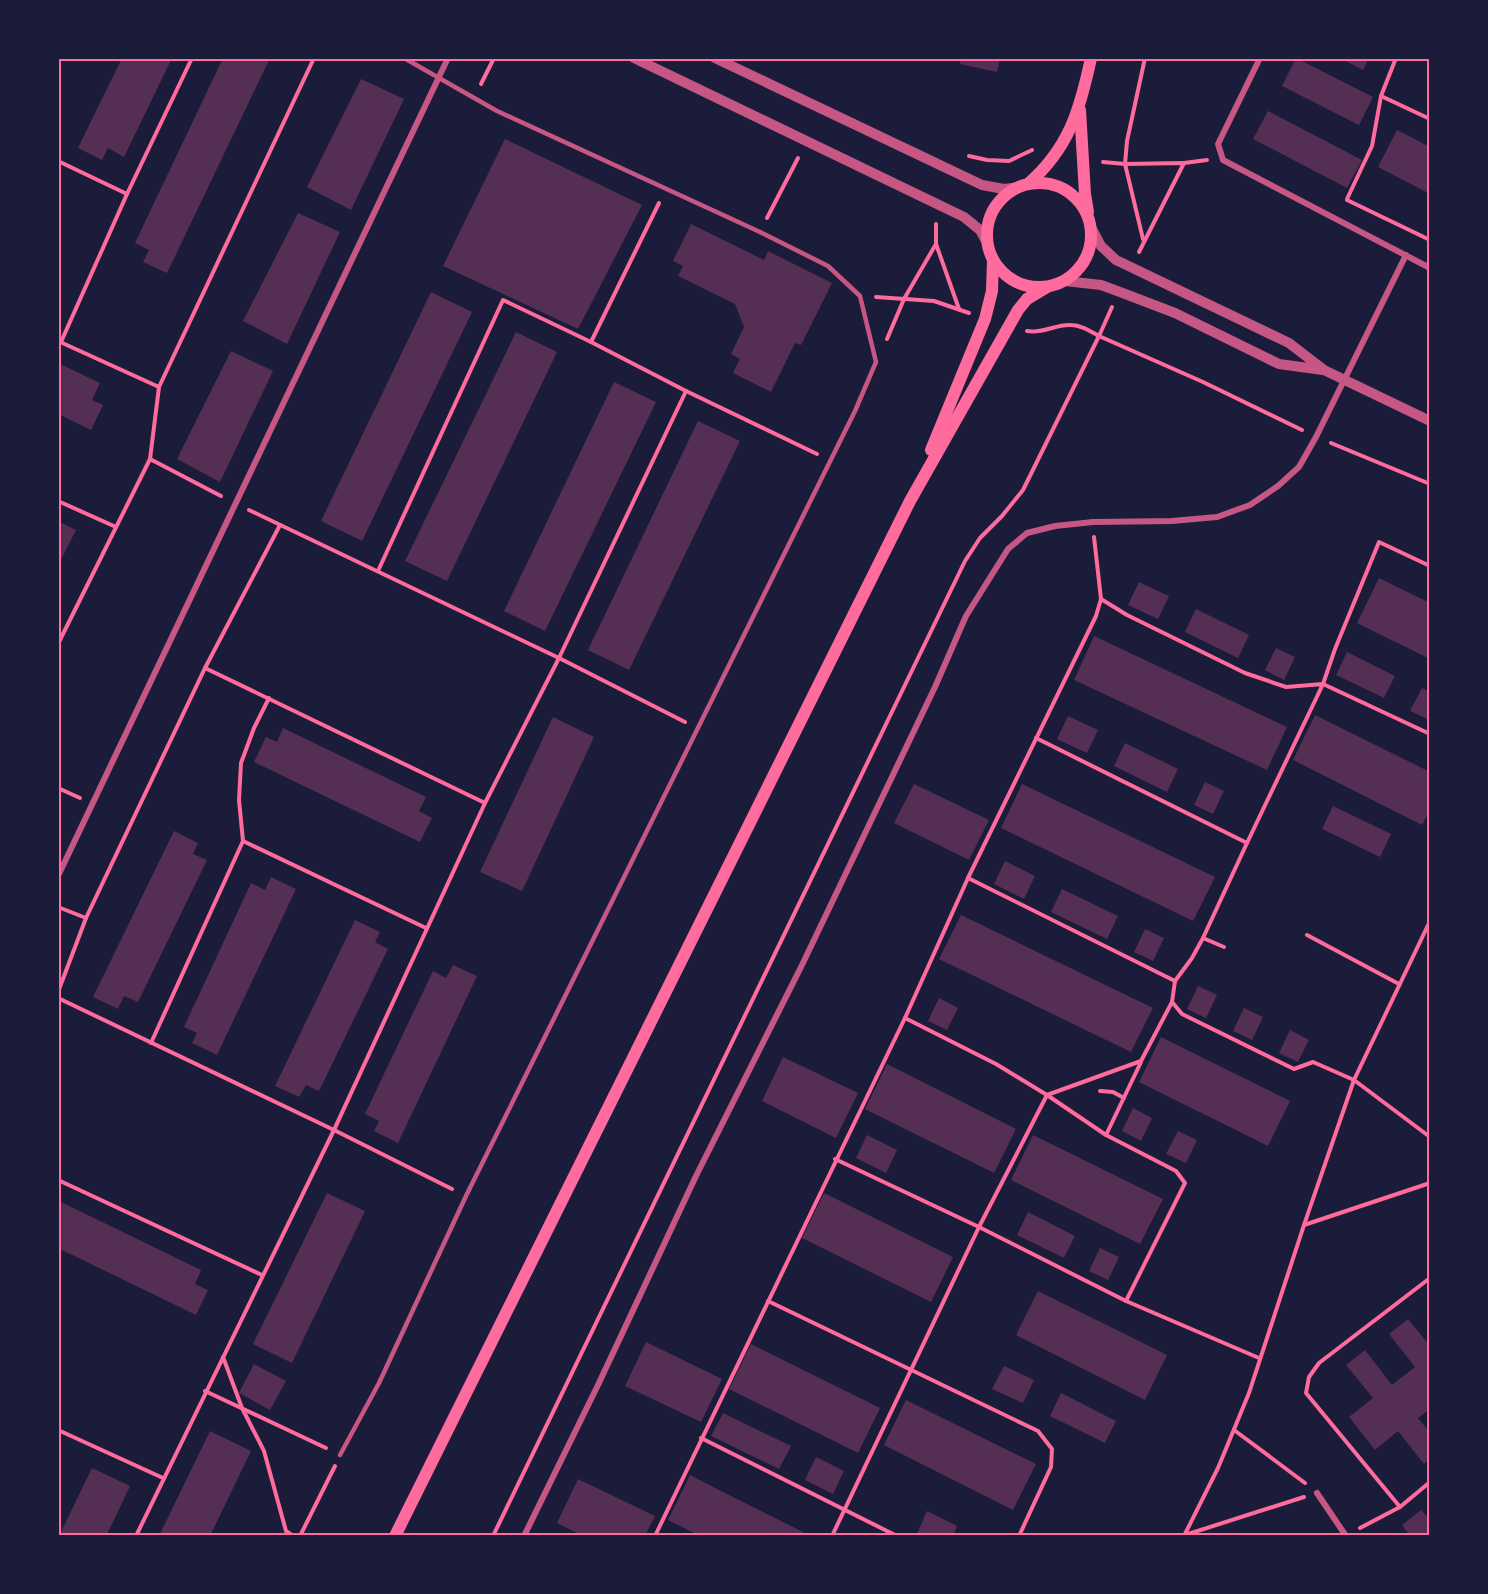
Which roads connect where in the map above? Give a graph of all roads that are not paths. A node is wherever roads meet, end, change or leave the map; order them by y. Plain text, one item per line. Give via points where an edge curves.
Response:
1 (404, 58) edge
2 (448, 58) edge
3 (634, 58) edge
4 (715, 58) edge
5 (1091, 58) edge
6 (1260, 58) edge
7 (438, 78) junction
8 (1080, 107) junction
9 (1024, 186) junction
10 (1090, 225) junction
11 (987, 243) junction
12 (1406, 255) junction
13 (993, 259) junction
14 (1430, 268) edge
15 (1065, 281) junction
16 (1047, 287) junction
17 (1324, 370) junction
18 (1344, 380) junction
19 (1430, 421) edge
20 (910, 501) junction
21 (58, 876) edge
22 (340, 1455) road end
23 (1317, 1493) road end
24 (395, 1536) edge
25 (524, 1536) edge
26 (1346, 1536) edge

1 - 7 lane
2 - 7 street
3 - 11 street via 972,222
4 - 9 street via 960,175 994,188
5 - 8 main road
6 - 12 street via 1218,144 1223,160
7 - 21 street
7 - 22 lane via 497,111 828,267 860,296 876,362 466,1196 379,1383
8 - 9 main road via 1059,151 1046,169
8 - 10 main road via 1084,194
9 - 10 main road via 1046,184 1064,189 1076,199
9 - 11 main road via 1001,199 994,208
10 - 15 main road via 1087,257
10 - 17 street via 1101,246 1116,260 1289,343
11 - 13 main road
12 - 14 street
12 - 18 street
13 - 16 main road via 1015,282
13 - 20 main road via 992,291 985,319
15 - 16 main road
15 - 17 street via 1101,285 1142,300 1279,364
16 - 20 main road via 1027,299 1018,310
17 - 18 street
18 - 19 street
18 - 25 street via 1299,467 1250,505 1217,517 1172,522 1055,526 1027,533 1008,549 966,616 802,965
20 - 24 main road
23 - 26 street

